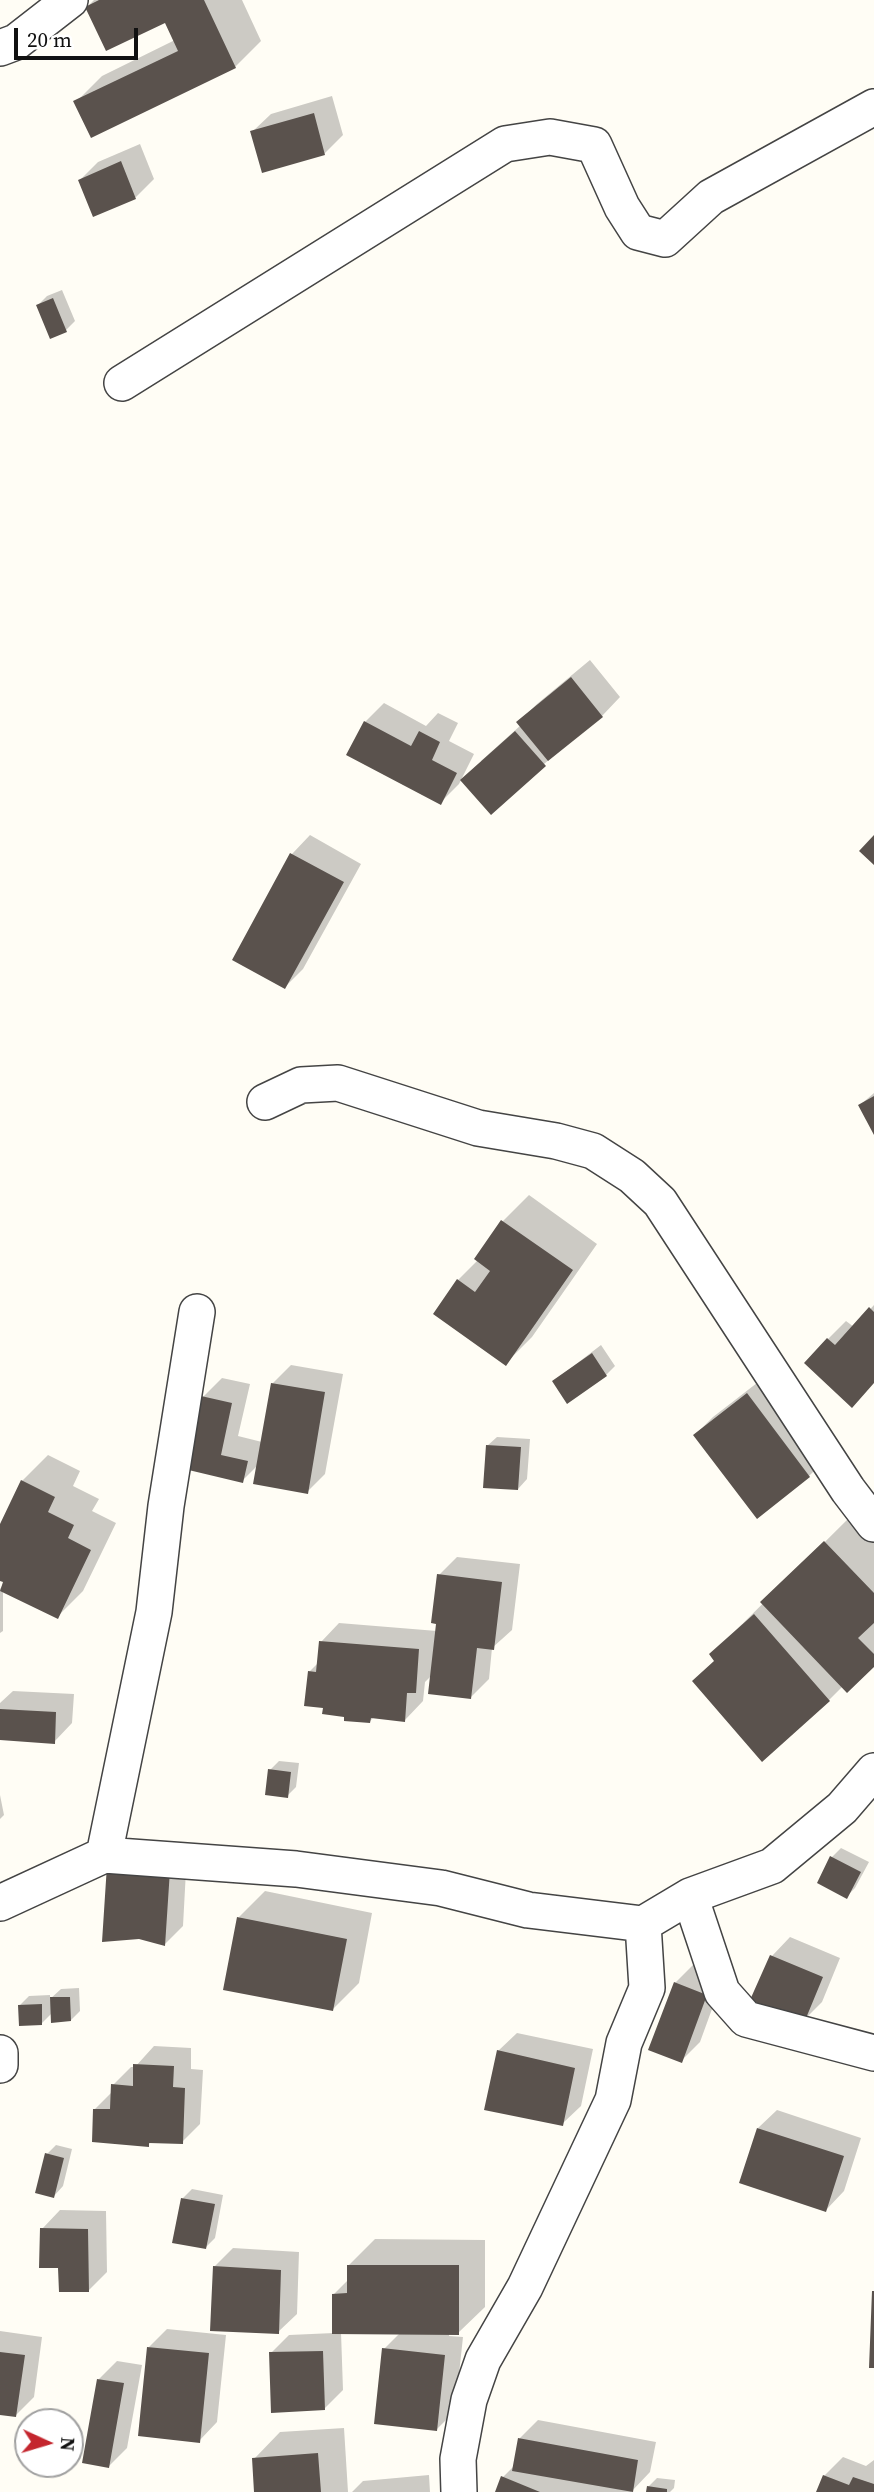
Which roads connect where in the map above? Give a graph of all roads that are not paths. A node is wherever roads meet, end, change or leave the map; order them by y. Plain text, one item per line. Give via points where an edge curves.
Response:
1 (70, 0) edge
2 (0, 48) edge
3 (874, 107) edge
4 (121, 383) dead end
5 (265, 1102) dead end
6 (197, 1312) dead end
7 (874, 1524) edge
8 (874, 1771) edge
9 (104, 1854) junction
10 (690, 1895) junction
11 (0, 1903) edge
12 (643, 1924) junction
13 (0, 2053) edge
14 (874, 2053) edge
15 (0, 2065) edge
16 (459, 2492) edge

1 - 2 street via 16,42
3 - 4 street via 711,197 665,239 638,232 594,145 550,137 506,144
5 - 7 street via 301,1085 338,1083 478,1128 593,1151 632,1176 660,1202
6 - 9 street via 154,1612
8 - 10 street via 842,1808 772,1866
9 - 11 street
9 - 12 street via 296,1869 428,1886 528,1910
10 - 12 street
10 - 14 street via 722,1992 746,2019
12 - 16 street via 647,1988 624,2043 613,2100 525,2287 483,2360 469,2400 458,2459
13 - 15 street

